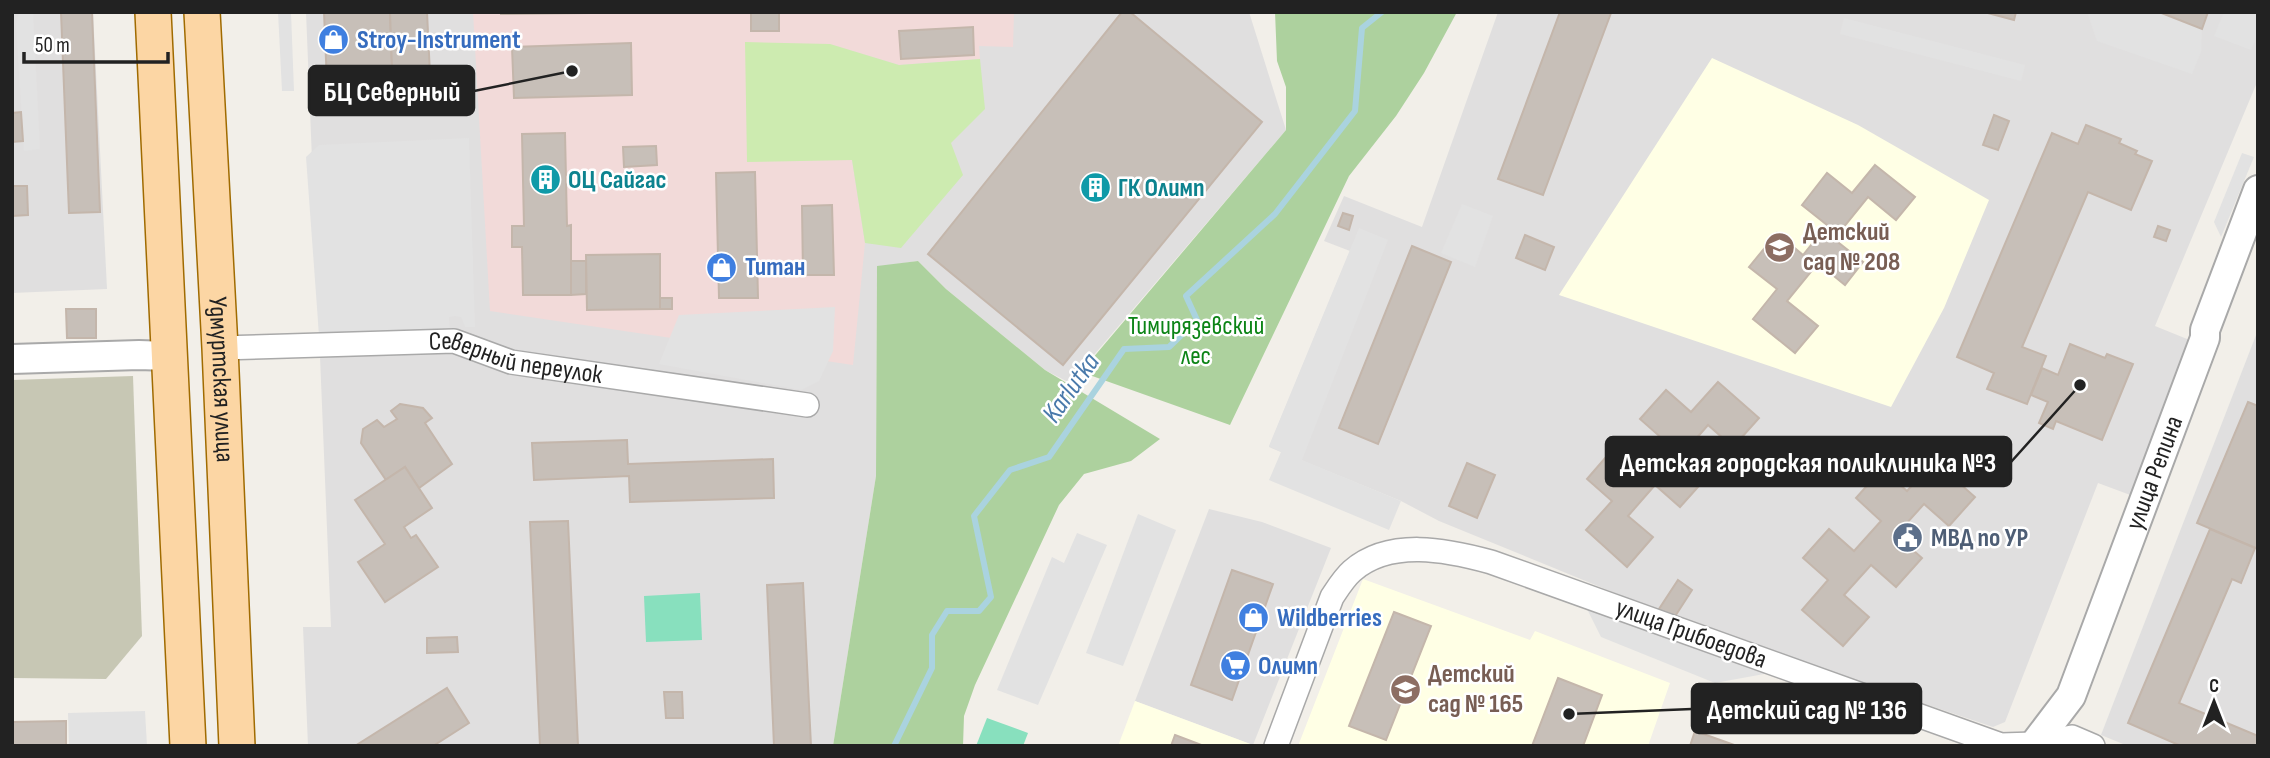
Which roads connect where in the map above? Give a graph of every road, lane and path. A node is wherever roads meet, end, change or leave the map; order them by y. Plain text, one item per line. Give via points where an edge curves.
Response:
1 (153, 12) edge
2 (202, 12) edge
3 (2258, 190) edge
4 (220, 348) junction
5 (168, 356) junction
6 (12, 359) edge
7 (807, 405) dead end
8 (2034, 745) edge
9 (188, 746) edge
10 (237, 746) edge
11 (1276, 746) edge
12 (2093, 746) edge

1 - 5 main road, Удмуртская улица
2 - 4 main road, Удмуртская улица
3 - 8 street, улица Репина via 2071,696
4 - 7 street, Северный переулок via 454,341 511,362
4 - 10 main road, Удмуртская улица
5 - 6 street
5 - 9 main road, Удмуртская улица
8 - 11 street, улица Грибоедова via 2001,745 1491,562 1458,553 1408,549 1373,558 1339,586
8 - 12 street, улица Грибоедова via 2072,737

